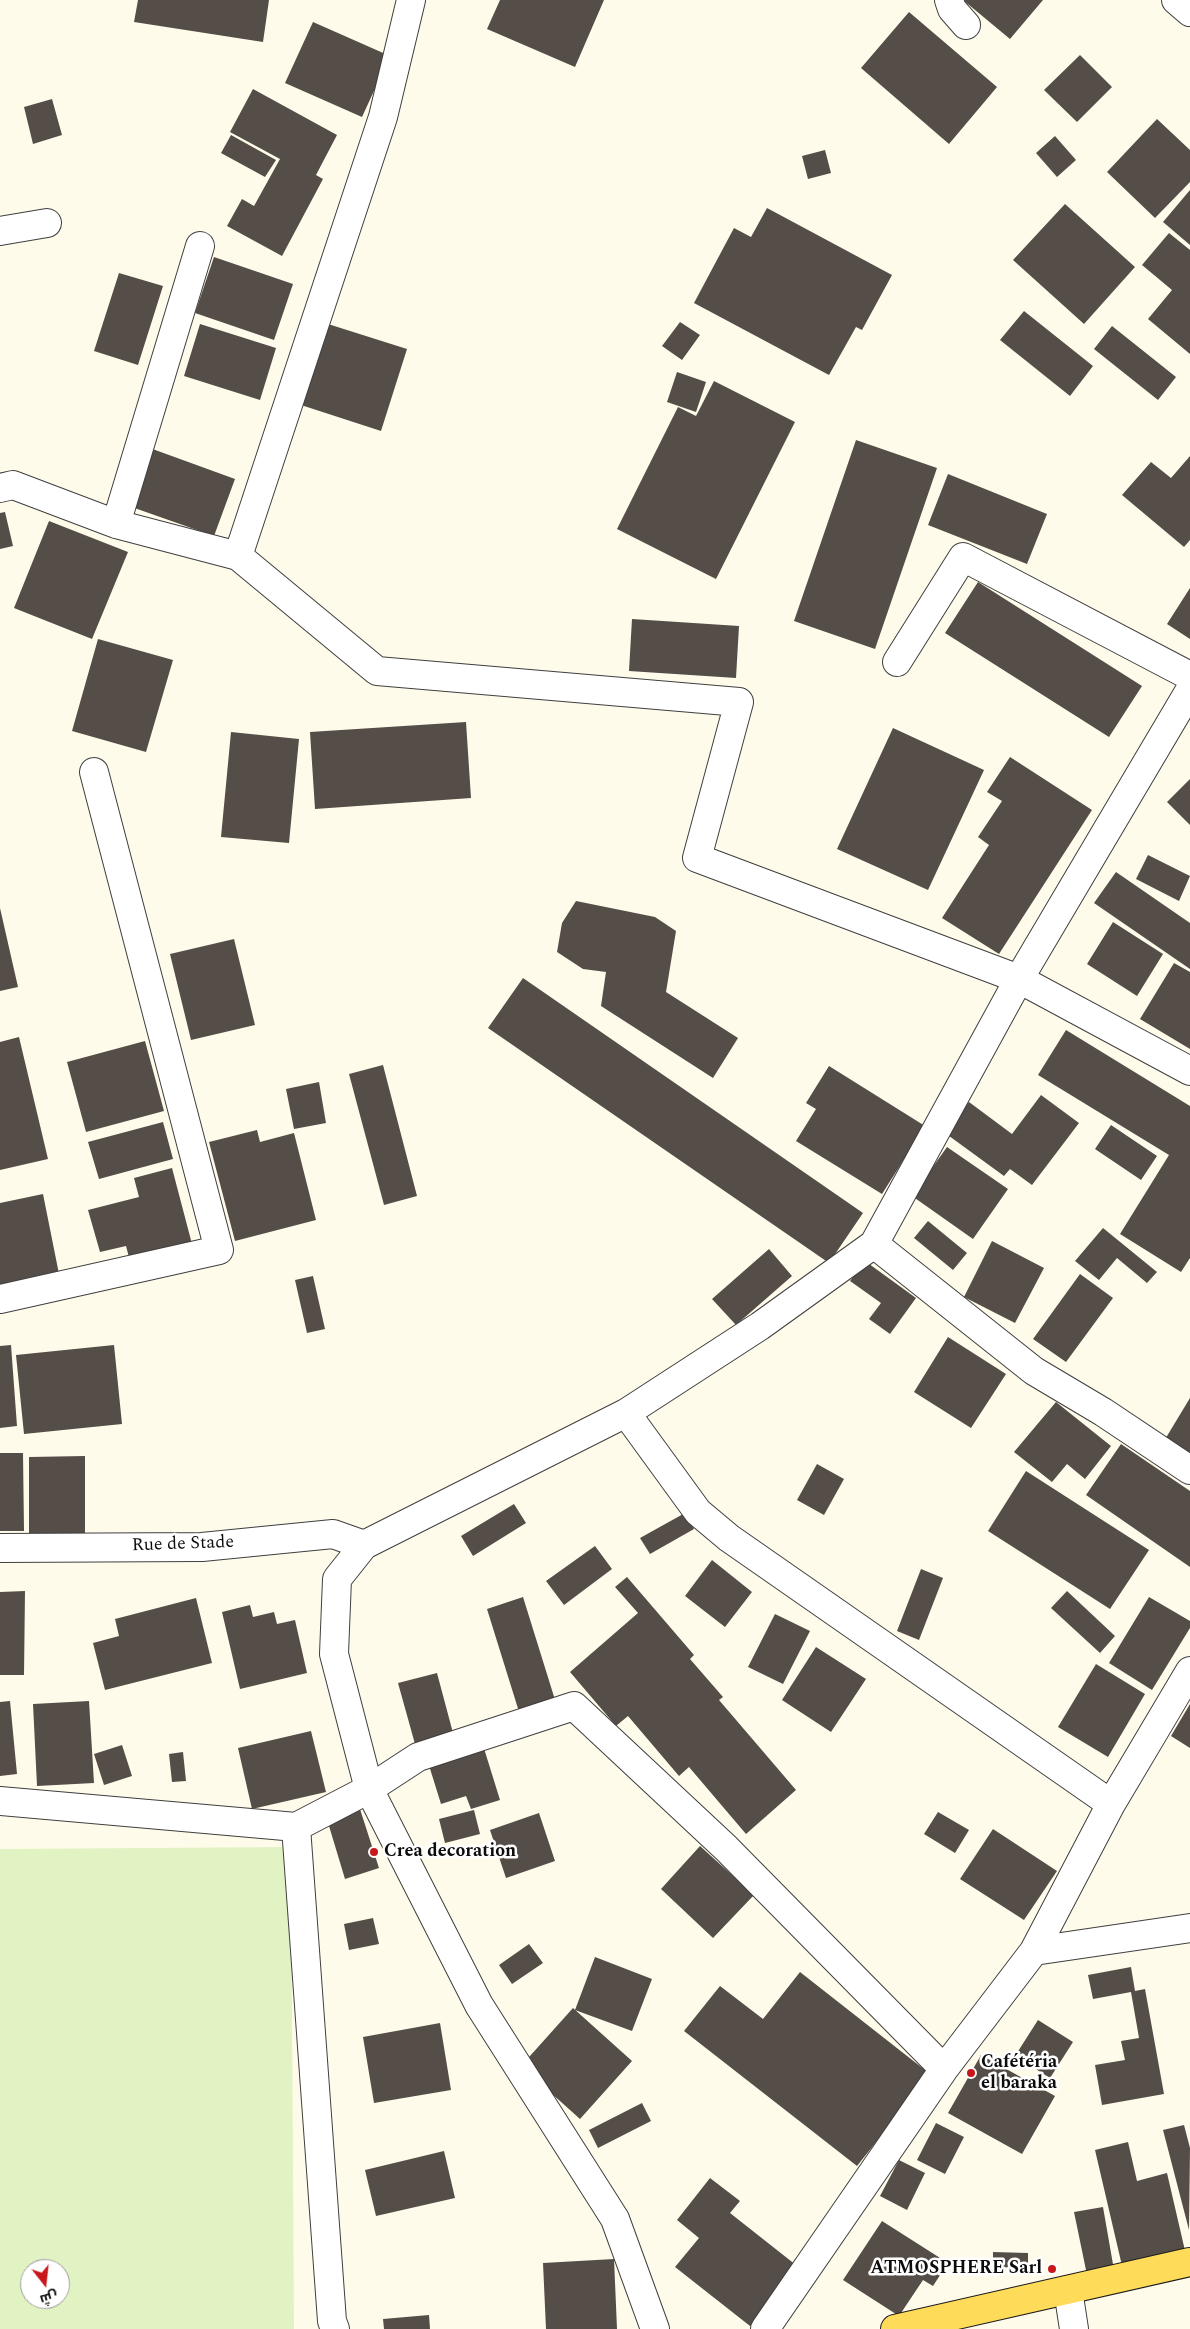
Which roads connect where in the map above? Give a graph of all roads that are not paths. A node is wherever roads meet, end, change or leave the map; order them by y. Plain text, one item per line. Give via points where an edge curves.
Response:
1 (411, 0) edge
2 (948, 0) edge
3 (1176, 0) edge
4 (1190, 12) edge
5 (966, 24) dead end
6 (47, 223) dead end
7 (0, 231) edge
8 (200, 246) dead end
9 (0, 488) edge
10 (116, 524) junction
11 (238, 556) junction
12 (897, 662) dead end
13 (1190, 676) edge
14 (1190, 690) edge
15 (94, 772) dead end
16 (1019, 979) junction
17 (1190, 1071) edge
18 (874, 1244) junction
19 (0, 1299) edge
20 (626, 1413) junction
21 (1190, 1470) edge
22 (364, 1545) junction
23 (0, 1548) edge
24 (1190, 1671) edge
25 (369, 1789) junction
26 (0, 1802) edge
27 (1111, 1804) junction
28 (296, 1827) junction
29 (1190, 1928) edge
30 (1034, 1951) junction
31 (944, 2069) junction
32 (1190, 2262) edge
33 (1068, 2290) junction
34 (335, 2329) edge
35 (655, 2329) edge
36 (765, 2329) edge
37 (895, 2329) edge
38 (1074, 2329) edge

1 - 11 street via 383,117
2 - 5 street
3 - 4 street
6 - 7 street
8 - 10 street
9 - 10 street via 13,485
10 - 11 street
11 - 16 street via 378,670 739,702 696,858
12 - 13 street via 963,557
14 - 16 street
15 - 19 street via 219,1250
16 - 17 street
16 - 18 street
18 - 20 street via 760,1326
18 - 21 street via 1034,1371
20 - 22 street
20 - 27 street via 698,1512 729,1538
22 - 23 street, Rue de Stade via 333,1534 202,1547
22 - 25 street via 337,1580 334,1654
24 - 27 street
25 - 28 street
25 - 31 street via 418,1757 574,1706 726,1848
25 - 35 street via 479,2005 615,2219
26 - 28 street
27 - 30 street
28 - 34 street
29 - 30 street
30 - 31 street
31 - 36 street
32 - 33 main road
33 - 37 main road
33 - 38 street

